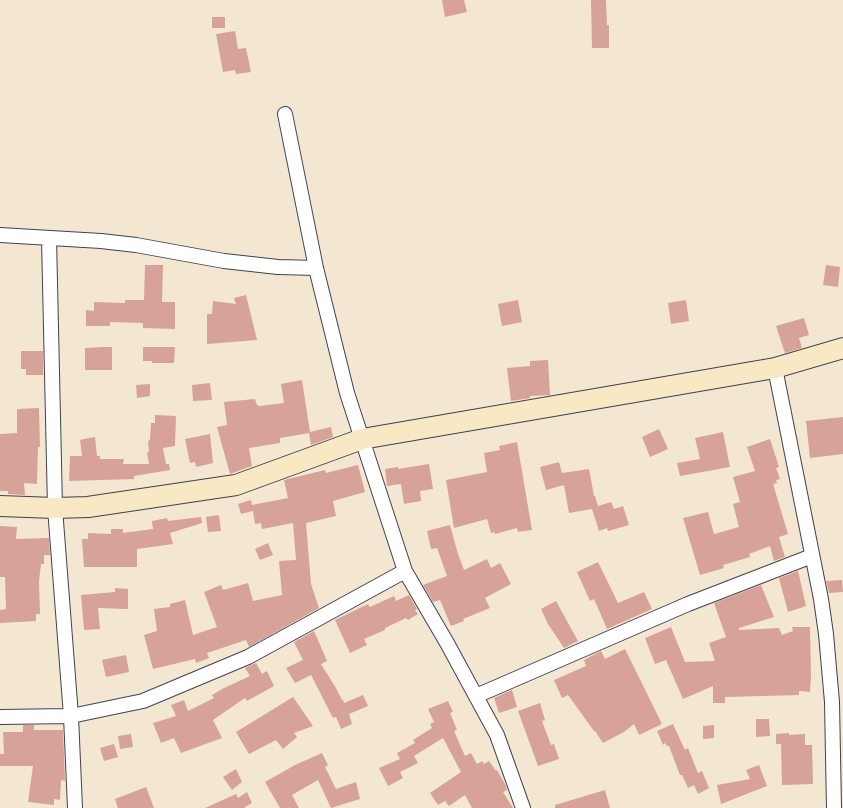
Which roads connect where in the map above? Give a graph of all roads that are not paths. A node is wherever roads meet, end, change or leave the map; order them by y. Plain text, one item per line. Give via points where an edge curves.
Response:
1 (285, 114) dead end
2 (0, 235) edge
3 (49, 238) junction
4 (316, 268) junction
5 (843, 348) edge
6 (775, 368) junction
7 (362, 440) junction
8 (0, 506) edge
9 (55, 508) junction
10 (812, 556) junction
11 (406, 571) junction
12 (476, 696) junction
13 (71, 716) junction
14 (0, 717) edge
15 (75, 808) edge
16 (523, 808) edge
17 (834, 808) edge

1 - 4 street
2 - 3 street
3 - 4 street via 136,245 224,261
3 - 9 street
4 - 7 street
5 - 6 main road
6 - 7 main road
6 - 10 street
7 - 9 main road via 236,486 88,507
7 - 11 street
8 - 9 main road
9 - 13 street
10 - 12 street via 688,604
10 - 17 street via 826,634 832,702
11 - 12 street
11 - 13 street via 248,657 144,701
12 - 16 street via 497,735
13 - 14 street
13 - 15 street

